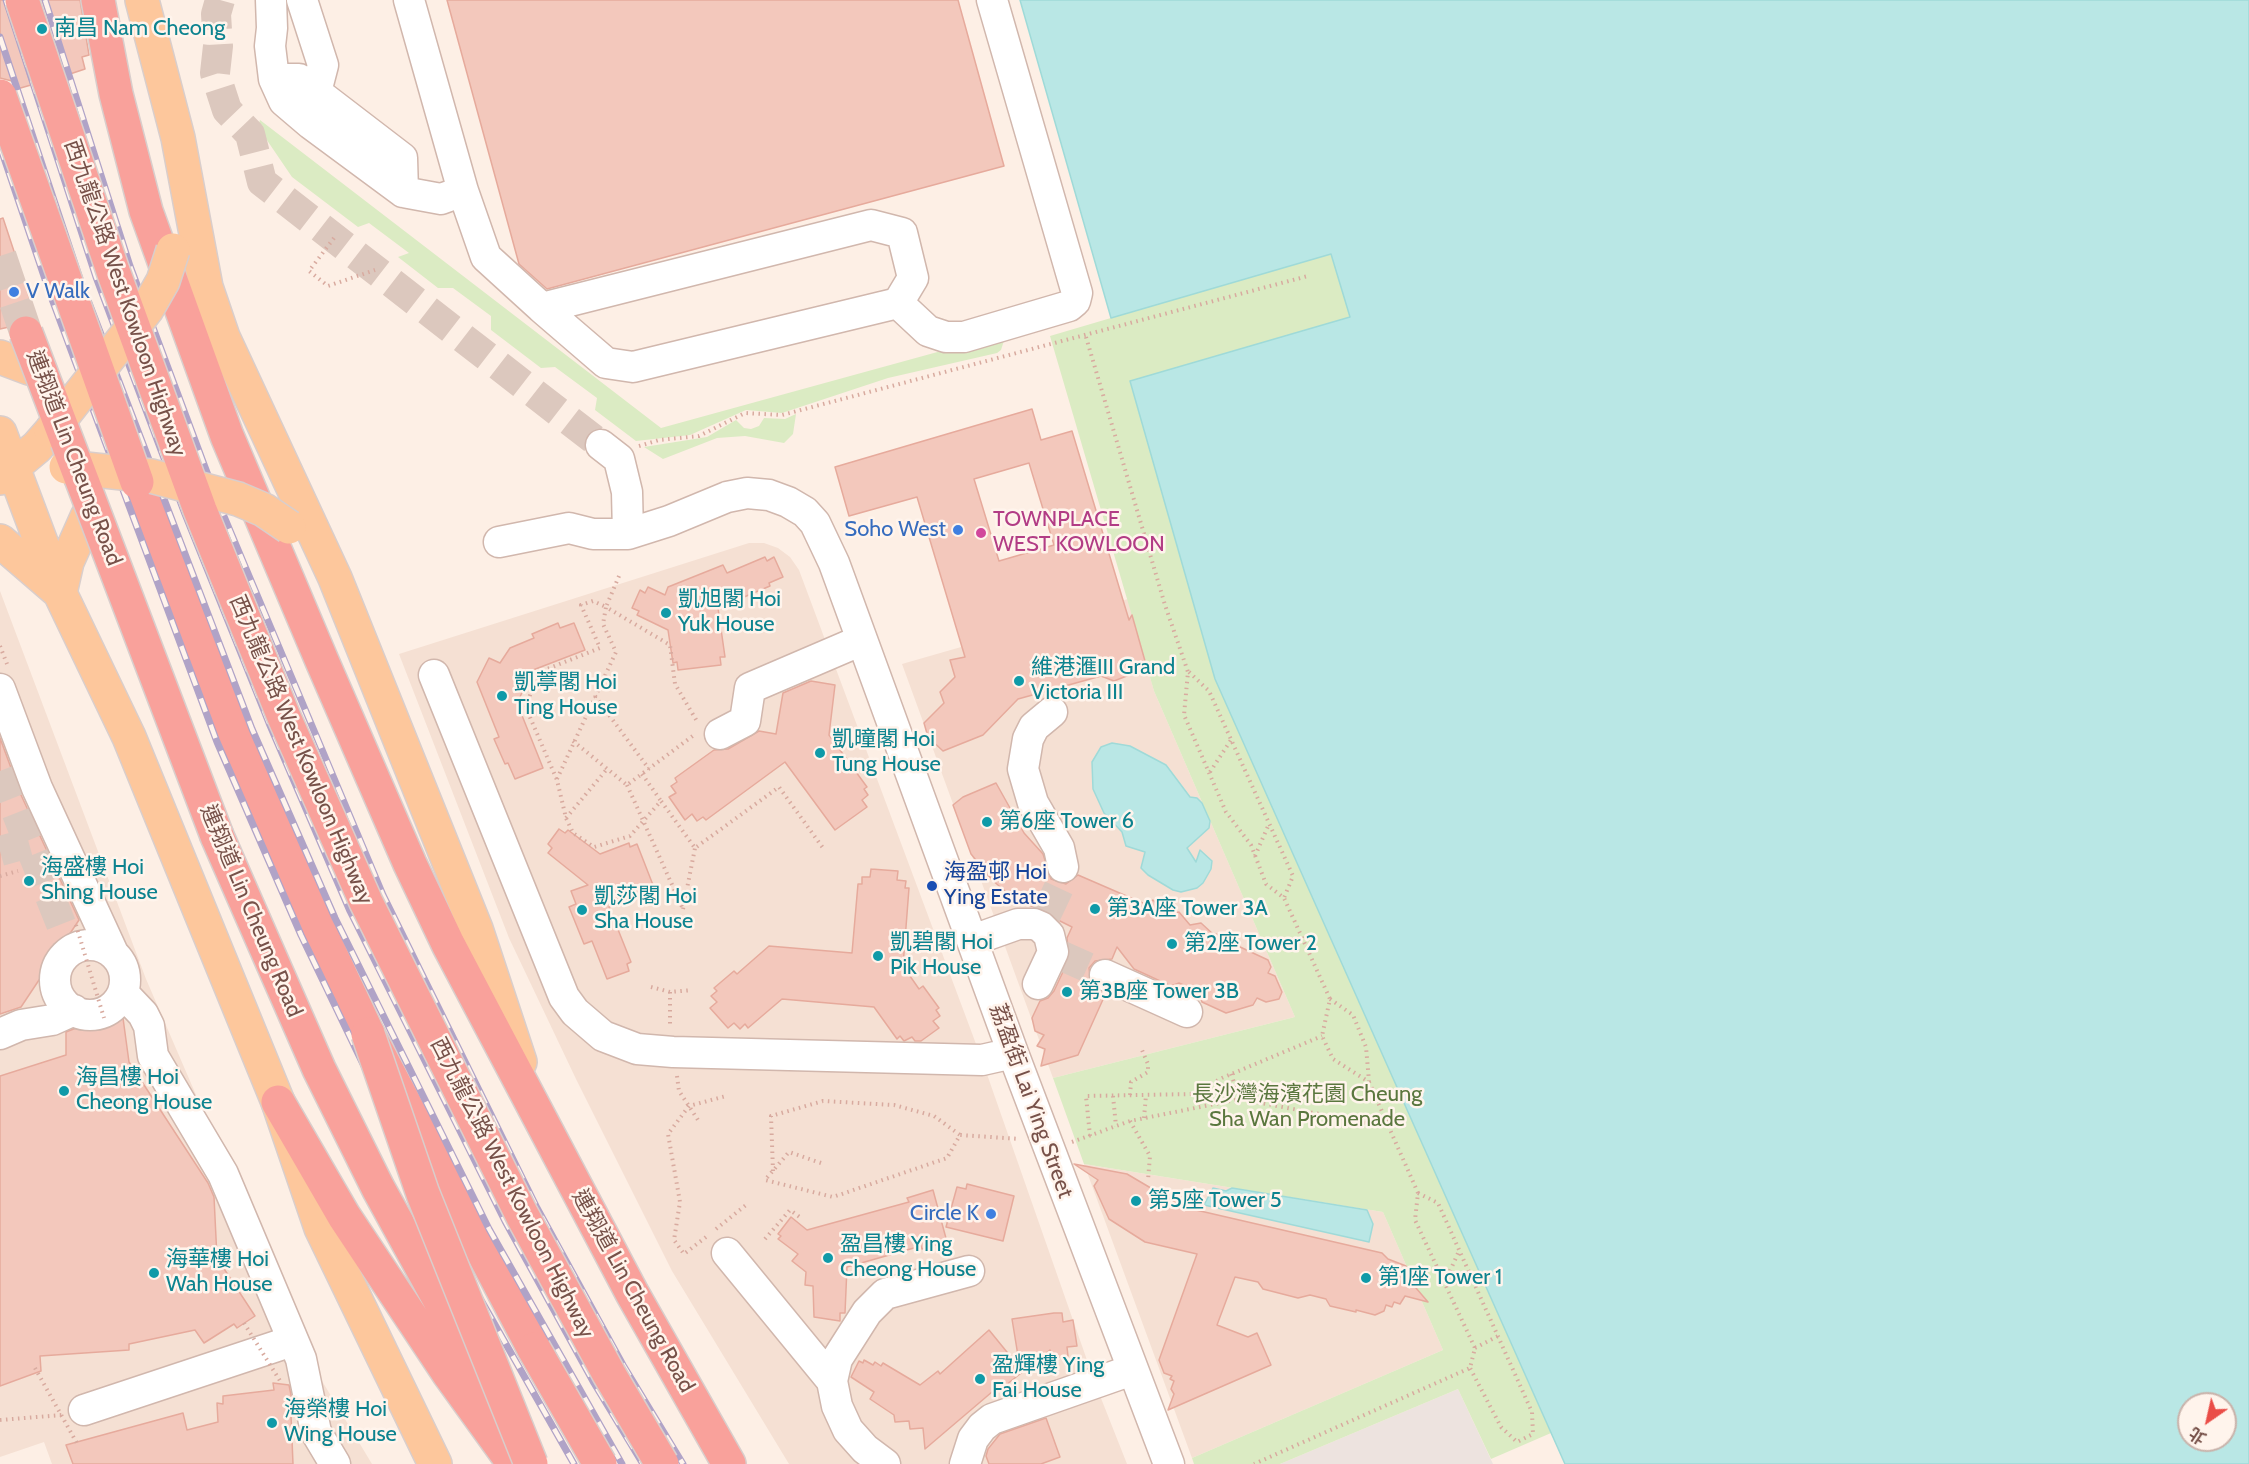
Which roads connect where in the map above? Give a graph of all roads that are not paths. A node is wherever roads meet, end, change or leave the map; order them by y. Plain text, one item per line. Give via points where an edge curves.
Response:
1 (22, 0) edge
2 (98, 0) edge
3 (142, 0) edge
4 (271, 0) edge
5 (302, 0) edge
6 (409, 0) edge
7 (992, 0) edge
8 (274, 79) junction
9 (316, 92) junction
10 (0, 96) edge
11 (178, 138) junction
12 (463, 191) junction
13 (403, 192) junction
14 (898, 303) junction
15 (542, 308) junction
16 (26, 333) tunnel mouth
17 (14, 362) edge
18 (102, 363) junction
19 (0, 433) edge
20 (601, 445) tunnel mouth
21 (4, 471) edge
22 (125, 474) junction
23 (628, 534) junction
24 (0, 541) edge
25 (499, 542) dead end
26 (335, 578) junction
27 (60, 593) junction
28 (862, 640) junction
29 (434, 675) dead end
30 (0, 689) edge
31 (1052, 712) dead end
32 (720, 734) dead end
33 (1063, 867) tunnel mouth
34 (972, 940) junction
35 (113, 953) junction
36 (1105, 975) tunnel mouth
37 (1038, 984) dead end
38 (123, 993) junction
39 (66, 1001) junction
40 (1187, 1012) dead end
41 (11, 1030) edge
42 (368, 1034) junction
43 (1013, 1053) junction
44 (278, 1102) junction
45 (539, 1117) junction
46 (727, 1253) dead end
47 (969, 1271) dead end
48 (292, 1341) junction
49 (1132, 1370) junction
50 (832, 1381) junction
51 (84, 1410) road end
52 (335, 1464) edge
53 (435, 1464) edge
54 (514, 1464) edge
55 (531, 1464) edge
56 (600, 1464) edge
57 (662, 1464) edge
58 (729, 1464) edge
59 (885, 1464) edge
60 (965, 1464) edge
61 (1169, 1464) edge

1 - 57 highway, 西九龍公路 West Kowloon Highway, bridge via 200,510 284,717 366,902 522,1215
2 - 45 highway, 連翔道 Lin Cheung Road via 116,94 146,211 227,436 410,864
3 - 11 main road, 連翔道 Lin Cheung Road
4 - 8 street
5 - 9 street via 323,65
6 - 12 street
7 - 14 street via 1077,293 1075,301 964,337 946,338 928,331
8 - 9 street via 299,80
8 - 13 street via 284,100 311,124
9 - 13 street via 402,158
10 - 42 highway, bridge via 137,482 231,724
11 - 18 main road, bridge via 173,250 163,281 147,309
11 - 26 main road, 連翔道 Lin Cheung Road via 206,287 223,337
12 - 13 street via 441,199
12 - 15 street via 486,256
14 - 15 street via 633,367 606,363
14 - 15 street via 913,278 902,233 872,225
16 - 55 highway, 連翔道 Lin Cheung Road, bridge via 218,836 281,985 378,1188
17 - 18 main road, bridge via 54,373 81,372
18 - 21 main road, bridge via 37,447
19 - 21 main road, 連翔道 Lin Cheung Road
20 - 23 street via 619,459 627,492
21 - 22 main road, bridge via 66,467
21 - 27 main road, 連翔道 Lin Cheung Road
22 - 26 main road, bridge via 151,476 238,499 264,510 314,550
22 - 27 main road, bridge via 87,517 67,562
23 - 25 street, 荔盈街 Lai Ying Street via 593,534 569,528
23 - 28 street, 荔盈街 Lai Ying Street via 747,493 788,502 805,512 824,538
24 - 27 main road
26 - 45 main road, 連翔道 Lin Cheung Road via 476,929
27 - 44 main road, 連翔道 Lin Cheung Road via 129,737
28 - 32 street via 750,688 745,721
28 - 34 street, 荔盈街 Lai Ying Street
29 - 43 street via 564,997 581,1019 603,1036 637,1049 664,1052 982,1060
30 - 35 street via 37,788
31 - 33 street via 1034,727 1023,754 1023,769 1033,802 1059,848
34 - 37 street via 1018,924 1034,924 1050,937
34 - 43 street, 荔盈街 Lai Ying Street
35 - 38 street via 124,972
35 - 39 street via 71,938 58,967
36 - 40 street
38 - 39 street via 103,1012 92,1014
38 - 48 street via 143,1014 149,1026 153,1056 223,1174
39 - 41 street
42 - 55 highway, bridge via 423,1194
42 - 56 highway, bridge via 479,1248
43 - 49 street, 荔盈街 Lai Ying Street
44 - 53 main road, 連翔道 Lin Cheung Road via 321,1228
44 - 54 highway via 344,1216
45 - 58 highway, 連翔道 Lin Cheung Road
46 - 50 street
47 - 50 street via 897,1289 875,1302 837,1359
48 - 51 street
48 - 52 street via 307,1378 316,1432
49 - 60 street via 992,1419 973,1439
49 - 61 street, 荔盈街 Lai Ying Street
50 - 59 street via 837,1406 848,1430

